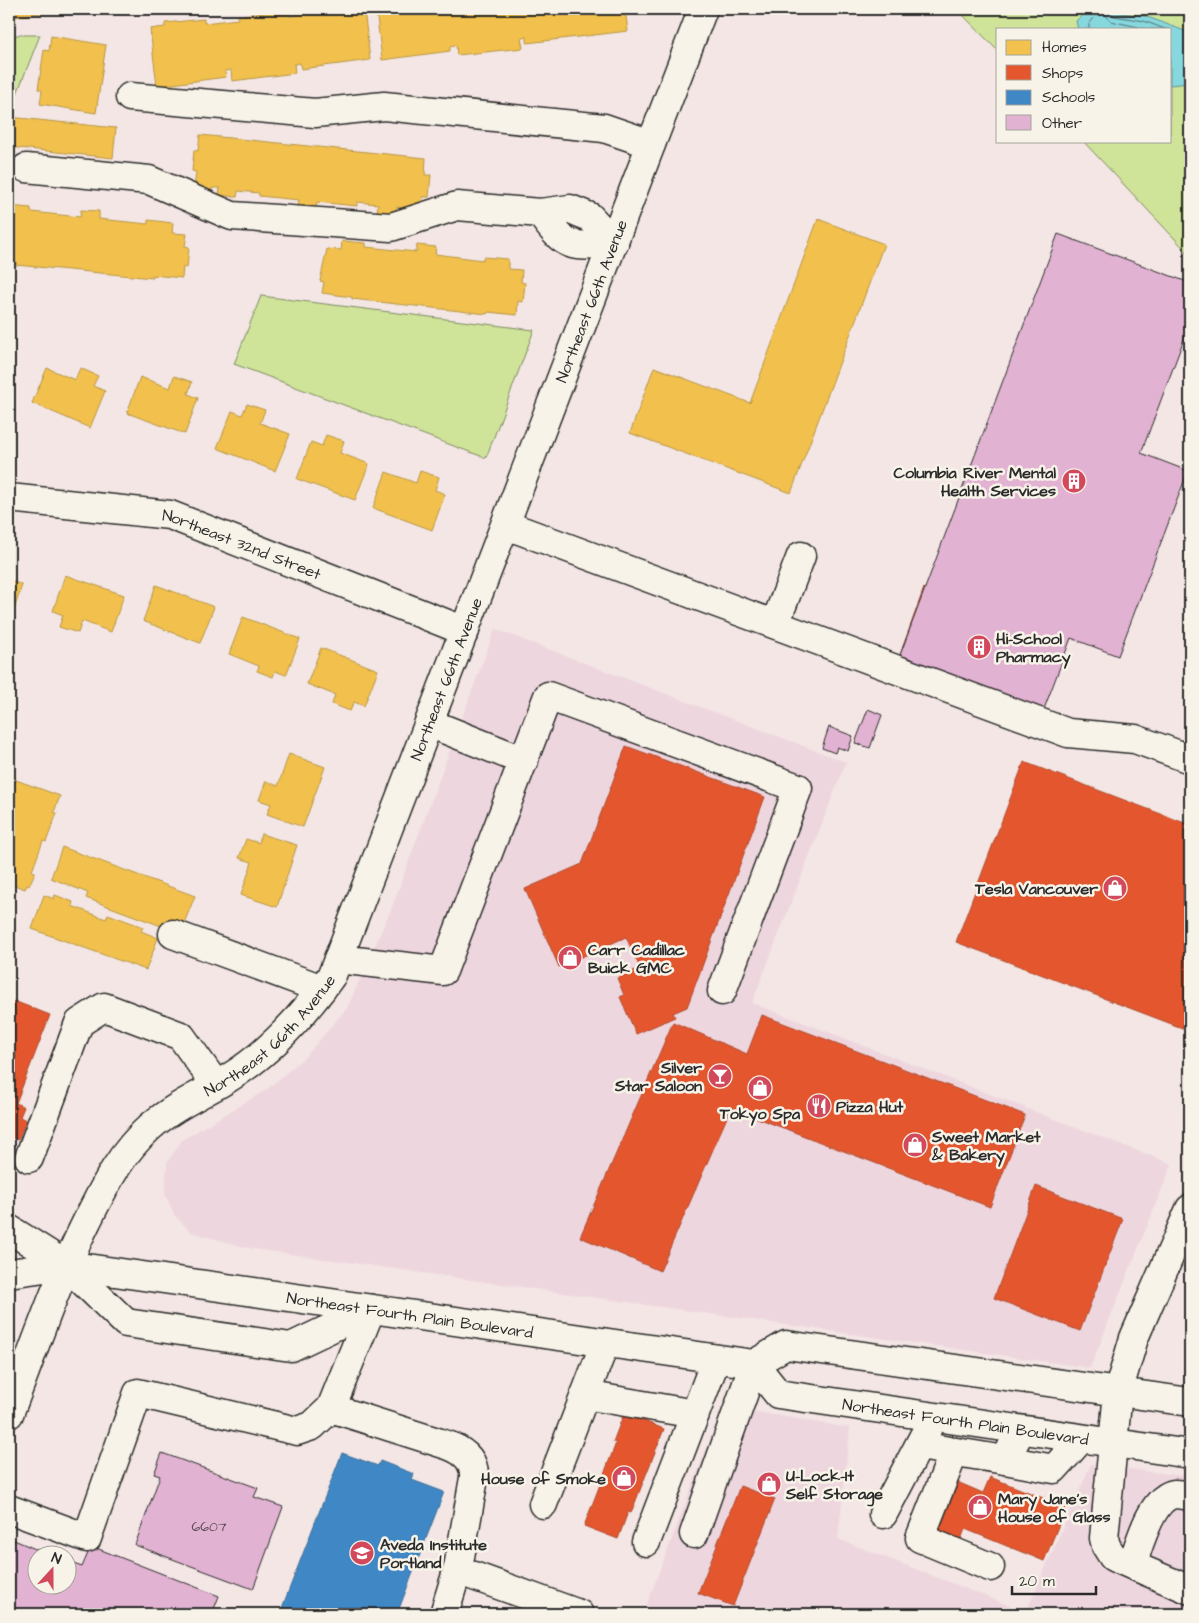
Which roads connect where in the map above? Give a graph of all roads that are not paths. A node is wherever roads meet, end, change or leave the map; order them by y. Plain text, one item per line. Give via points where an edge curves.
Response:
1 (703, 9) edge
2 (130, 97) dead end
3 (651, 144) junction
4 (26, 168) dead end
5 (614, 243) junction
6 (9, 498) edge
7 (506, 525) junction
8 (801, 556) dead end
9 (775, 624) junction
10 (465, 631) junction
11 (429, 724) junction
12 (1190, 758) edge
13 (524, 761) junction
14 (173, 934) dead end
15 (338, 959) junction
16 (322, 990) junction
17 (722, 991) dead end
18 (216, 1085) junction
19 (30, 1158) dead end
20 (1190, 1209) edge
21 (9, 1229) edge
22 (66, 1265) junction
23 (9, 1273) edge
24 (371, 1308) junction
25 (605, 1343) junction
26 (716, 1358) junction
27 (754, 1364) junction
28 (1118, 1392) junction
29 (585, 1396) junction
30 (1190, 1402) edge
31 (331, 1408) junction
32 (9, 1414) edge
33 (695, 1414) junction
34 (934, 1418) junction
35 (1021, 1430) junction
36 (1081, 1439) junction
37 (1112, 1444) junction
38 (919, 1446) junction
39 (954, 1452) junction
40 (1190, 1454) edge
41 (1004, 1460) junction
42 (1190, 1496) edge
43 (543, 1504) dead end
44 (9, 1509) edge
45 (883, 1514) dead end
46 (694, 1534) dead end
47 (646, 1542) dead end
48 (1132, 1565) junction
49 (990, 1567) dead end
50 (457, 1570) junction
51 (1190, 1590) edge
52 (444, 1614) edge
53 (579, 1614) edge

1 - 3 street, Northeast 66th Avenue
2 - 3 street via 315,113 384,106 604,128
3 - 5 street, Northeast 66th Avenue
4 - 5 street via 149,180 232,216 391,226 457,206 540,213 570,210 590,217
5 - 7 street, Northeast 66th Avenue
6 - 10 street, Northeast 32nd Street via 170,515
7 - 9 street
7 - 10 street, Northeast 66th Avenue
8 - 9 street
9 - 12 street via 1068,733 1135,738
10 - 11 street, Northeast 66th Avenue
11 - 13 street
11 - 15 street, Northeast 66th Avenue
13 - 15 street via 443,971
13 - 17 street via 548,696 798,788
14 - 16 street
15 - 16 street, Northeast 66th Avenue
16 - 18 street, Northeast 66th Avenue via 279,1040
18 - 19 street via 181,1036 104,1007 79,1023
18 - 22 street, Northeast 66th Avenue via 150,1127 113,1170
20 - 28 street via 1134,1338
21 - 22 street, Northeast Fourth Plain Boulevard
22 - 23 street, Northeast Fourth Plain Boulevard
22 - 24 street, Northeast Fourth Plain Boulevard
22 - 24 street via 126,1323 291,1347
22 - 32 street, Northeast 66th Avenue
24 - 25 street, Northeast Fourth Plain Boulevard
24 - 31 street
25 - 26 street, Northeast Fourth Plain Boulevard
25 - 29 street
26 - 27 street, Northeast Fourth Plain Boulevard
26 - 33 street
27 - 28 street via 786,1345
27 - 34 street, Northeast Fourth Plain Boulevard via 778,1394
27 - 46 street
28 - 30 street
28 - 37 street
29 - 33 street
29 - 43 street
31 - 44 street via 312,1426 297,1431 138,1393 86,1538
31 - 50 street via 450,1446 469,1458 474,1478
33 - 47 street
34 - 35 street, Northeast Fourth Plain Boulevard
34 - 38 street
35 - 36 street, Northeast Fourth Plain Boulevard
35 - 41 street
36 - 37 street, Northeast Fourth Plain Boulevard
36 - 41 street via 1054,1470
37 - 40 street, Northeast Fourth Plain Boulevard
37 - 48 street via 1104,1538 1114,1557
38 - 39 street
38 - 45 street
39 - 41 street
39 - 49 street via 920,1538
42 - 48 street via 1174,1494 1153,1510
48 - 51 street
50 - 52 street
50 - 53 street

